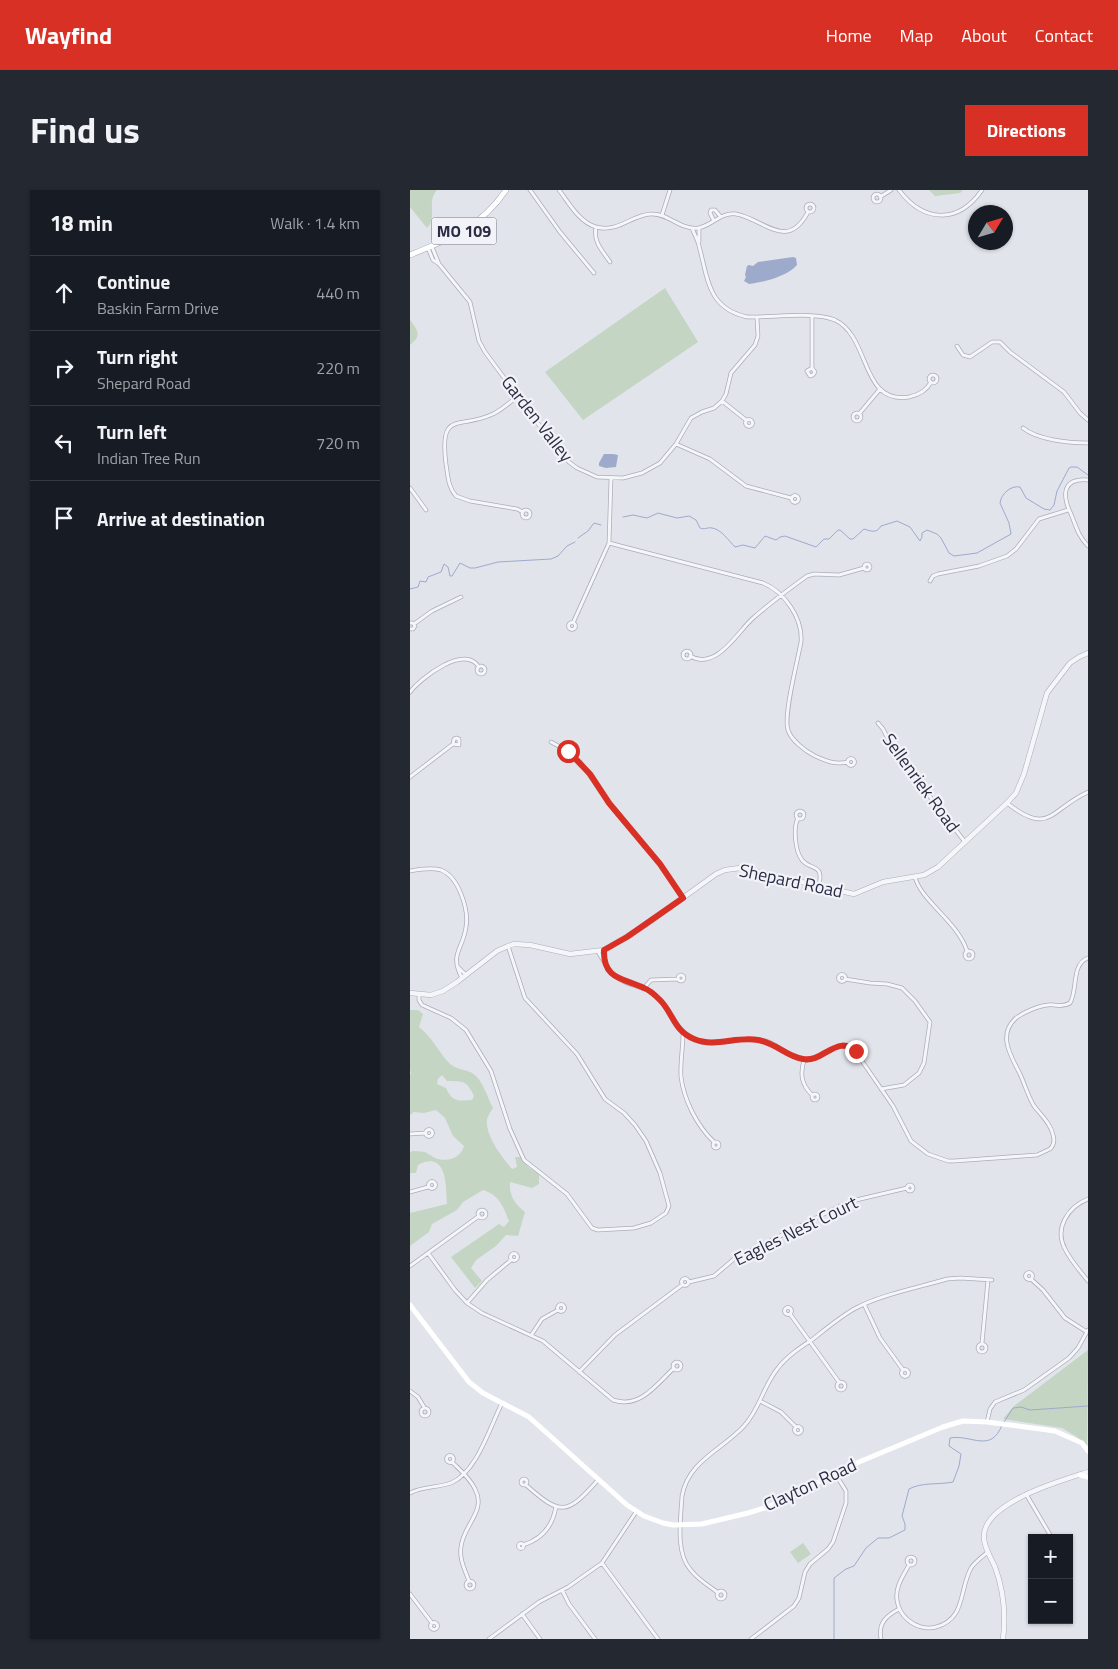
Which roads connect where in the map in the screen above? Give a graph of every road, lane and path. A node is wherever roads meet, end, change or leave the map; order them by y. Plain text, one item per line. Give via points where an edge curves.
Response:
1 (506, 190) edge
2 (530, 190) edge
3 (559, 190) edge
4 (670, 190) edge
5 (891, 190) edge
6 (899, 190) edge
7 (982, 190) edge
8 (880, 197) dead end
9 (808, 212) dead end
10 (662, 215) junction
11 (720, 216) junction
12 (714, 220) junction
13 (596, 227) junction
14 (692, 228) junction
15 (699, 228) junction
16 (699, 242) junction
17 (430, 247) junction
18 (410, 255) edge
19 (610, 262) dead end
20 (594, 272) dead end
21 (812, 316) junction
22 (758, 318) junction
23 (957, 346) dead end
24 (812, 368) dead end
25 (931, 382) dead end
26 (880, 389) junction
27 (518, 396) junction
28 (722, 401) junction
29 (859, 414) dead end
30 (746, 420) dead end
31 (1088, 420) edge
32 (1023, 428) dead end
33 (1088, 443) edge
34 (676, 444) junction
35 (611, 478) junction
36 (1088, 480) edge
37 (410, 488) edge
38 (791, 498) dead end
39 (426, 510) dead end
40 (1068, 510) junction
41 (523, 512) dead end
42 (609, 543) junction
43 (1088, 546) edge
44 (864, 568) dead end
45 (930, 581) dead end
46 (781, 596) junction
47 (460, 598) dead end
48 (573, 622) dead end
49 (412, 623) edge
50 (410, 630) edge
51 (1088, 653) edge
52 (690, 656) dead end
53 (479, 666) dead end
54 (410, 692) edge
55 (878, 723) dead end
56 (551, 742) dead end
57 (453, 744) dead end
58 (848, 762) dead end
59 (410, 777) edge
60 (1088, 792) edge
61 (1007, 803) junction
62 (798, 818) dead end
63 (965, 843) junction
64 (410, 871) edge
65 (915, 877) junction
66 (819, 885) junction
67 (683, 898) junction
68 (508, 946) junction
69 (604, 950) junction
70 (967, 951) dead end
71 (598, 952) junction
72 (1088, 958) edge
73 (604, 961) junction
74 (464, 977) junction
75 (678, 978) dead end
76 (845, 979) dead end
77 (644, 988) junction
78 (410, 993) edge
79 (419, 994) junction
80 (683, 1034) junction
81 (804, 1060) junction
82 (881, 1088) junction
83 (812, 1095) dead end
84 (425, 1133) dead end
85 (410, 1134) edge
86 (714, 1142) dead end
87 (428, 1186) dead end
88 (907, 1188) dead end
89 (410, 1192) edge
90 (1088, 1199) edge
91 (479, 1216) dead end
92 (428, 1253) junction
93 (511, 1260) dead end
94 (410, 1266) edge
95 (1031, 1279) dead end
96 (1088, 1281) edge
97 (467, 1302) junction
98 (864, 1304) junction
99 (410, 1305) edge
100 (558, 1310) dead end
101 (790, 1314) dead end
102 (1087, 1332) edge
103 (532, 1334) junction
104 (809, 1341) junction
105 (982, 1343) dead end
106 (674, 1368) dead end
107 (903, 1370) dead end
108 (579, 1372) junction
109 (839, 1382) dead end
110 (410, 1391) edge
111 (502, 1402) junction
112 (760, 1402) junction
113 (424, 1407) dead end
114 (990, 1422) junction
115 (796, 1427) dead end
116 (1077, 1441) junction
117 (1088, 1451) edge
118 (1088, 1456) edge
119 (452, 1462) dead end
120 (837, 1472) junction
121 (1088, 1472) edge
122 (464, 1474) junction
123 (1080, 1475) junction
124 (1088, 1476) edge
125 (598, 1479) junction
126 (526, 1485) dead end
127 (410, 1494) edge
128 (1026, 1494) junction
129 (556, 1506) junction
130 (636, 1512) junction
131 (681, 1525) junction
132 (1050, 1534) edge
133 (523, 1545) dead end
134 (988, 1552) junction
135 (602, 1563) junction
136 (909, 1565) dead end
137 (469, 1581) dead end
138 (562, 1590) junction
139 (718, 1592) dead end
140 (410, 1594) edge
141 (899, 1609) junction
142 (522, 1614) junction
143 (432, 1623) dead end
144 (657, 1638) edge
145 (489, 1639) edge
146 (540, 1639) edge
147 (595, 1639) edge
148 (751, 1639) edge
149 (881, 1639) edge
150 (1003, 1639) edge

1 - 17 main road, MO 109 via 491,210 472,226
2 - 20 street
3 - 13 street via 579,216
4 - 10 street
5 - 8 street
6 - 7 street via 913,206 937,215 952,214 966,208
9 - 11 street via 800,224 782,232 739,215
10 - 13 street via 639,216 611,228
10 - 14 street
11 - 12 street
11 - 12 street via 712,209 710,213
12 - 15 street
13 - 19 street via 597,243
14 - 15 street
14 - 16 street
15 - 16 street
16 - 22 street via 709,286 716,300 737,315
17 - 18 main road, MO 109
17 - 27 street, Garden Valley via 433,260 470,302 481,346
21 - 22 street
21 - 24 street
21 - 26 street via 834,320 848,330
22 - 28 street via 755,345 731,373
23 - 31 street via 963,355 970,357 992,342 1000,342 1064,392
25 - 26 street via 926,389 908,397 892,396
26 - 29 street
27 - 35 street, Garden Valley via 570,462 597,477
27 - 41 street via 494,414 451,426 443,442 449,485 456,496
28 - 30 street
28 - 34 street, Garden Valley via 691,418
32 - 33 street via 1044,438
34 - 35 street, Garden Valley via 668,456 651,469 632,477
34 - 38 street via 710,459 746,486
35 - 42 street
36 - 40 street via 1074,480 1068,486 1065,499
37 - 39 street
40 - 43 street
40 - 45 street via 1039,519 1007,556 979,566 938,574
42 - 46 street via 763,583
42 - 48 street
44 - 46 street via 839,575 810,575
46 - 52 street via 752,619 721,652 706,658
46 - 58 street via 798,618 802,635 787,716 788,730 809,753 836,764
47 - 49 street
49 - 50 street via 414,628
51 - 61 street, Shepard Road via 1070,663 1047,693 1022,779
53 - 54 street via 471,659 453,660 421,680
55 - 63 street, Sellenriek Road via 893,749
56 - 67 street via 581,763
57 - 59 street
60 - 61 street via 1040,820 1033,820
61 - 63 street, Shepard Road
62 - 66 street via 795,827 800,856 819,871
63 - 65 street, Shepard Road via 938,867
64 - 74 street via 431,868 443,871 454,882 467,914 456,958
65 - 66 street, Shepard Road via 890,879 854,894
65 - 70 street via 917,885 953,926
66 - 67 street, Shepard Road via 732,868 716,874
67 - 69 street, Shepard Road via 633,934
68 - 71 street, Shepard Road via 530,945 570,954
68 - 74 street
68 - 79 street via 525,998 577,1054 605,1099 629,1118 646,1141 660,1173 669,1206 651,1223 634,1228 592,1228 567,1194 524,1160 491,1071 466,1030 451,1018 422,1005 418,1000
69 - 71 street, Shepard Road
69 - 73 street
71 - 73 street
72 - 82 street via 1079,965 1070,1002 1060,1007 1044,1005 1020,1016 1014,1020 1006,1037 1008,1050 1028,1095 1054,1136 1054,1144 1048,1152 956,1161 935,1158 911,1141
73 - 77 street via 619,979
74 - 79 street via 439,993
75 - 77 street via 651,980
76 - 82 street via 902,988 930,1022 920,1073 904,1085
77 - 80 street via 660,1000
78 - 79 street
80 - 81 street via 708,1043 760,1040
80 - 86 street via 681,1076 684,1092 696,1119
81 - 82 street via 839,1046 850,1046
81 - 83 street via 802,1079
84 - 85 street
87 - 89 street
88 - 108 street, Eagles Nest Court via 842,1205 734,1259 714,1276 689,1282 683,1279 682,1284 615,1336
90 - 96 street via 1076,1204 1066,1215 1061,1234 1065,1250
91 - 92 street
92 - 94 street
92 - 97 street
93 - 97 street via 486,1280
95 - 102 street via 1065,1318
97 - 103 street via 482,1313
98 - 104 street
98 - 105 street via 947,1279 990,1280
98 - 107 street via 880,1338
99 - 111 main road, Clayton Road via 466,1378 483,1393
100 - 103 street via 542,1319
101 - 104 street
102 - 114 street via 1069,1358 1024,1390 995,1402 990,1408
103 - 108 street
104 - 109 street
104 - 112 street via 778,1367
106 - 108 street via 643,1397 626,1403 609,1399
110 - 113 street
111 - 122 street via 476,1460
111 - 125 main road, Clayton Road via 529,1417
112 - 115 street via 781,1412
112 - 131 street via 742,1428 690,1473 682,1496
114 - 116 main road, Clayton Road via 1055,1431
114 - 120 main road, Clayton Road via 956,1422
116 - 117 main road, Clayton Road
116 - 118 main road, Clayton Road
119 - 122 street
120 - 131 main road, Clayton Road via 764,1509 702,1524
120 - 148 street via 846,1491 846,1502 833,1542 805,1572 794,1606
121 - 123 street
122 - 127 street via 448,1484 421,1488
122 - 137 street via 476,1489 479,1501 477,1514 465,1532 461,1546
123 - 124 main road
123 - 128 street
125 - 129 street via 578,1501 568,1506
125 - 130 main road, Clayton Road
126 - 129 street
128 - 132 street
128 - 134 street via 989,1520 984,1536
129 - 133 street via 553,1520 543,1534
130 - 131 main road, Clayton Road via 658,1522
130 - 135 street
131 - 139 street via 680,1548 684,1562 700,1580
134 - 141 street via 972,1567 958,1610 944,1624 934,1628 917,1626
134 - 150 street via 997,1572 1004,1608
135 - 138 street
135 - 144 street
136 - 141 street via 897,1589
138 - 142 street
138 - 147 street via 568,1604
140 - 143 street
141 - 149 street via 884,1619
142 - 145 street
142 - 146 street

